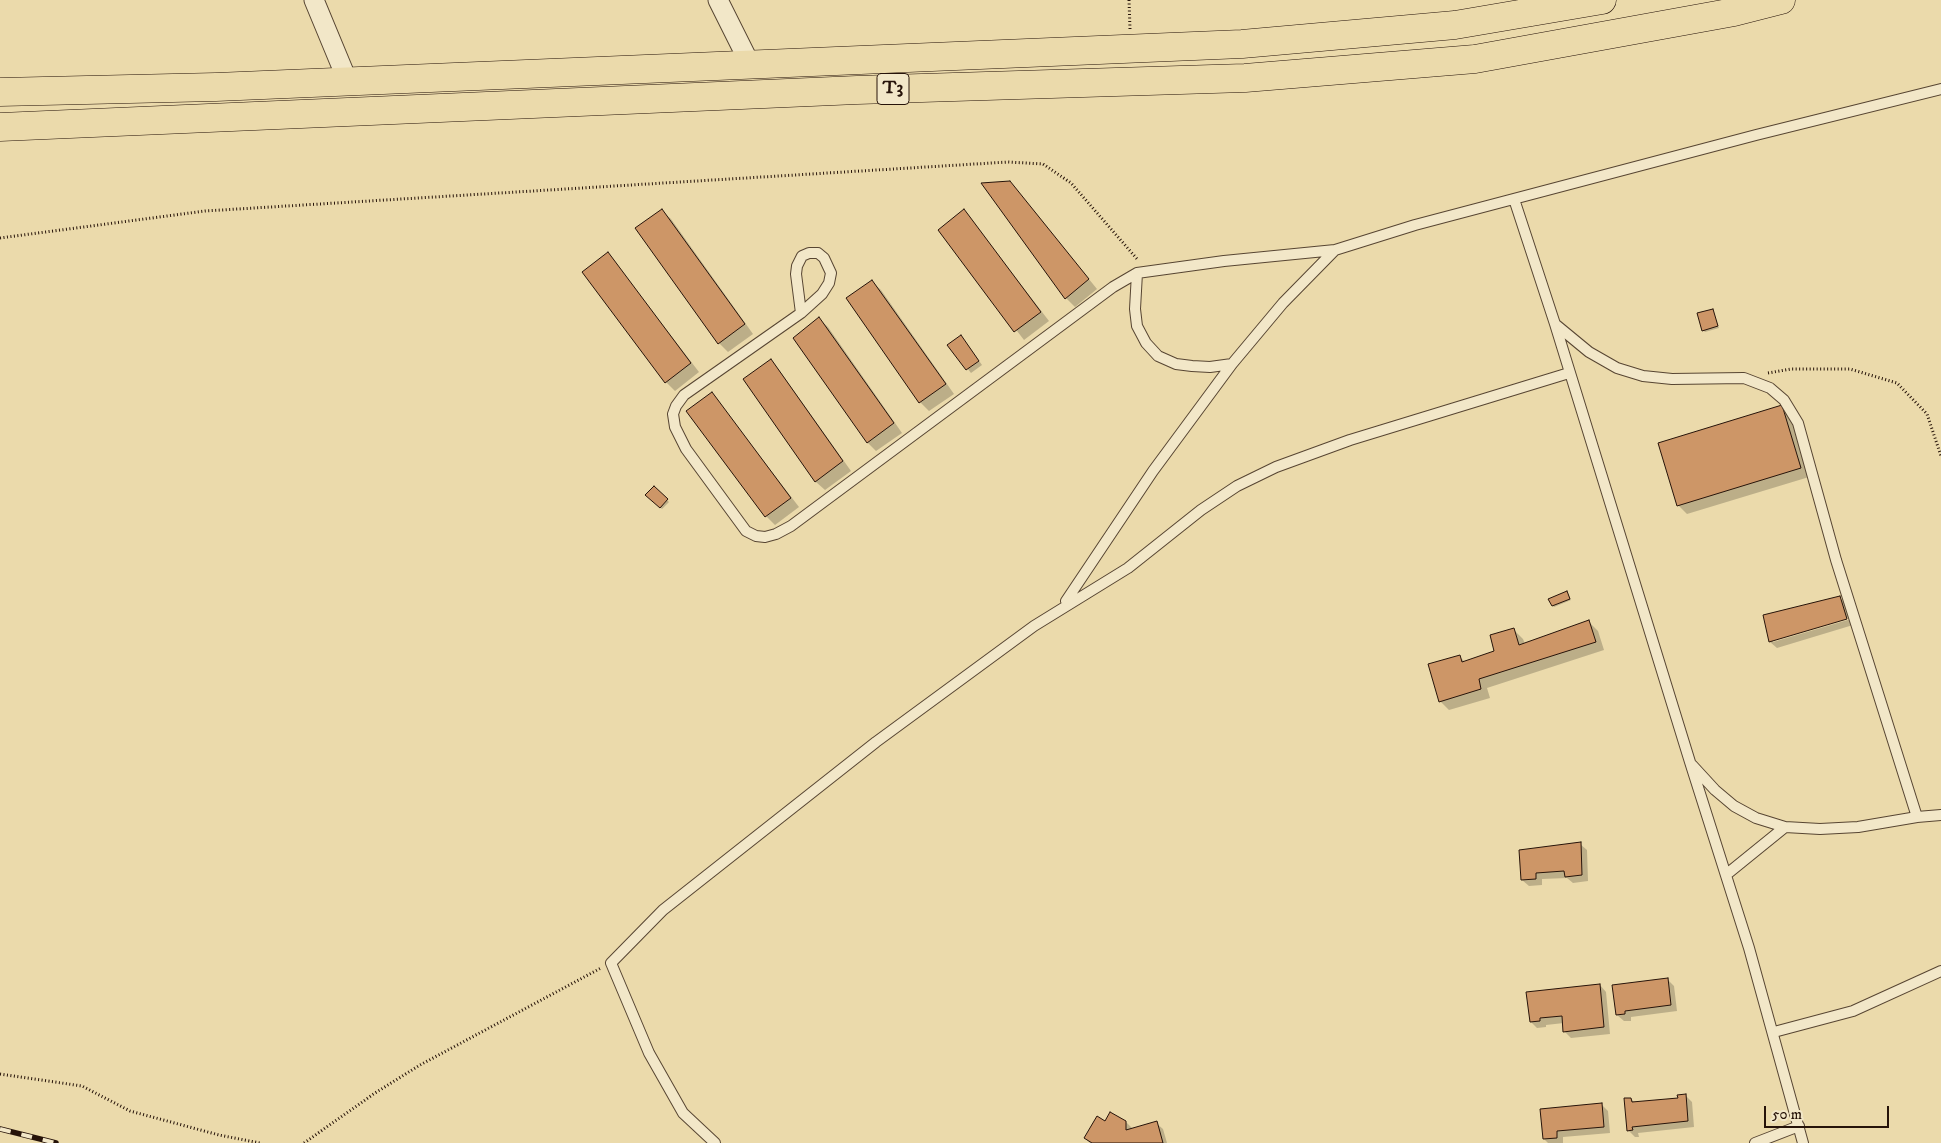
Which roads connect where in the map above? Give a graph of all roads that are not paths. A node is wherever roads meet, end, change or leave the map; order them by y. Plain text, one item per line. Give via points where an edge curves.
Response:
1 (314, 0) edge
2 (718, 0) edge
3 (1602, 0) edge
4 (1781, 0) edge
5 (751, 66) junction
6 (348, 82) junction
7 (1941, 89) edge
8 (0, 92) edge
9 (0, 128) edge
10 (1514, 199) junction
11 (1336, 250) junction
12 (1142, 272) junction
13 (801, 313) junction
14 (1555, 324) junction
15 (1232, 364) junction
16 (1569, 373) junction
17 (1062, 607) junction
18 (1690, 762) junction
19 (1941, 815) edge
20 (1917, 817) junction
21 (1785, 827) junction
22 (1727, 874) junction
23 (1941, 971) edge
24 (1774, 1032) junction
25 (1799, 1126) junction
26 (716, 1143) edge
27 (1755, 1143) edge
28 (1803, 1143) edge

1 - 6 street
2 - 5 street
3 - 5 highway, T3 via 1455,25 1242,44
4 - 9 highway, T3 via 1734,12 1475,59 1245,78 838,91
5 - 6 highway, T3 via 662,67
6 - 8 highway, T3
7 - 10 lane
10 - 11 lane via 1414,225
10 - 14 lane
11 - 12 lane
11 - 15 lane via 1283,302
12 - 13 lane via 1113,287 791,526 776,534 756,536 746,531 686,449 675,427 674,414 684,395
12 - 15 lane via 1136,309 1137,326 1158,356 1176,364 1192,366
13 - 13 lane via 796,274 798,266 802,256 818,253 829,265 829,284
14 - 16 lane
14 - 20 lane via 1589,352 1617,368 1643,376 1672,379 1744,378 1770,388 1784,400 1798,423 1836,560
15 - 17 lane via 1153,471
16 - 17 lane via 1350,440 1276,467 1237,486 1128,568
16 - 18 lane
17 - 26 lane via 876,742 687,890 610,963 649,1053 683,1113
18 - 21 lane via 1734,806 1756,818
18 - 22 lane
19 - 20 lane
20 - 21 lane via 1820,830
21 - 22 lane
22 - 24 lane
23 - 24 lane via 1853,1012
24 - 25 lane
25 - 27 lane
25 - 28 lane

